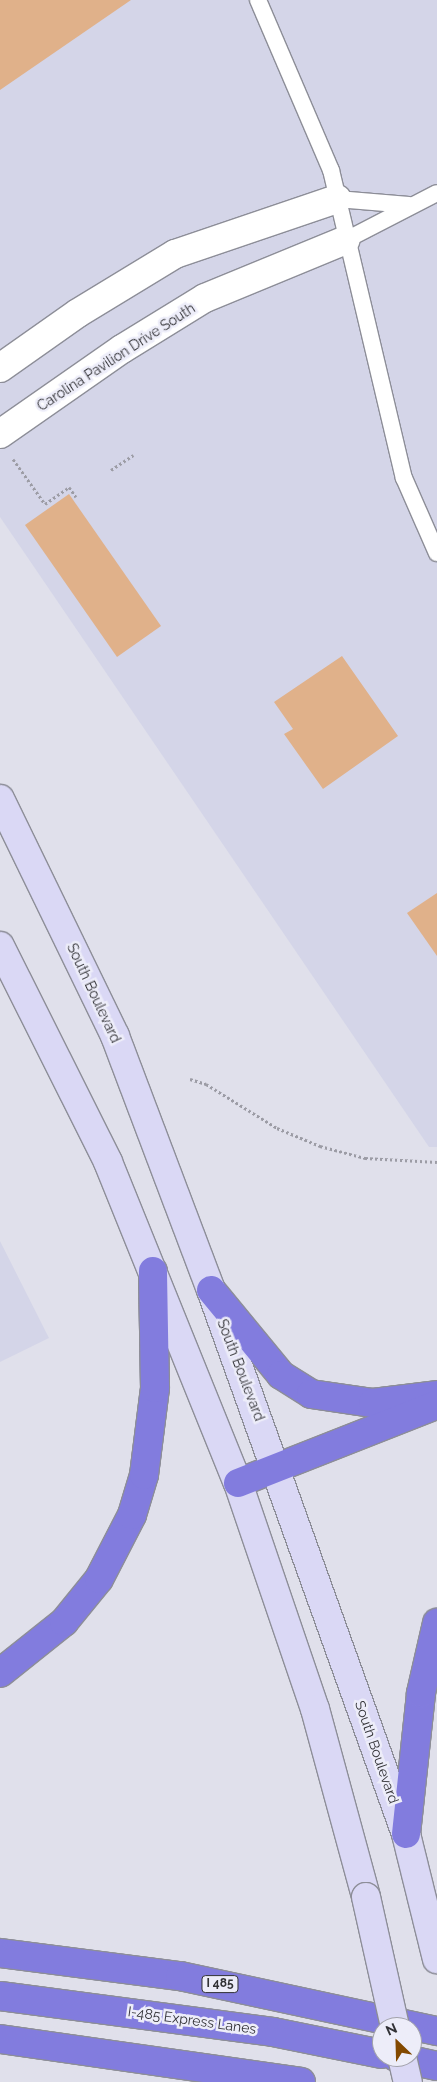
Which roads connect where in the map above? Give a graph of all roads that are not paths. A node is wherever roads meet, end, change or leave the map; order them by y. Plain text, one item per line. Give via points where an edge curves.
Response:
1 (258, 0) edge
2 (437, 193) edge
3 (337, 199) junction
4 (409, 205) junction
5 (346, 240) junction
6 (0, 368) edge
7 (5, 444) edge
8 (437, 554) edge
9 (0, 799) edge
10 (0, 946) edge
11 (153, 1271) junction
12 (211, 1290) junction
13 (437, 1395) edge
14 (437, 1404) edge
15 (278, 1468) junction
16 (238, 1483) junction
17 (437, 1623) edge
18 (0, 1673) edge
19 (406, 1834) junction
20 (0, 1953) edge
21 (437, 1958) edge
22 (0, 1996) edge
23 (393, 2017) edge
24 (437, 2031) edge
25 (0, 2039) edge
26 (372, 2052) edge
27 (422, 2063) edge
28 (437, 2066) edge
29 (404, 2067) edge
30 (301, 2082) edge
31 (408, 2082) edge

1 - 3 lane via 330,170
2 - 4 lane
3 - 4 lane
3 - 5 lane
3 - 6 street via 175,254 78,313
4 - 5 lane
5 - 7 street, Carolina Pavilion Drive South via 205,298 122,349
5 - 8 lane via 404,478
9 - 12 main road, South Boulevard via 115,1036
10 - 11 main road via 108,1162
11 - 16 main road
11 - 18 highway via 155,1388 144,1476 132,1516 99,1579 64,1622
12 - 13 highway via 281,1375 311,1394 372,1403
12 - 15 main road, South Boulevard
14 - 15 highway
15 - 16 highway
15 - 19 main road, South Boulevard
16 - 23 main road, bridge via 315,1709 366,1897
17 - 19 highway via 420,1693
19 - 21 main road, South Boulevard
20 - 24 highway, I 485 via 180,1976
22 - 26 highway, I-485 Express Lanes via 273,2032
25 - 30 highway
27 - 28 highway
29 - 31 main road, bridge

